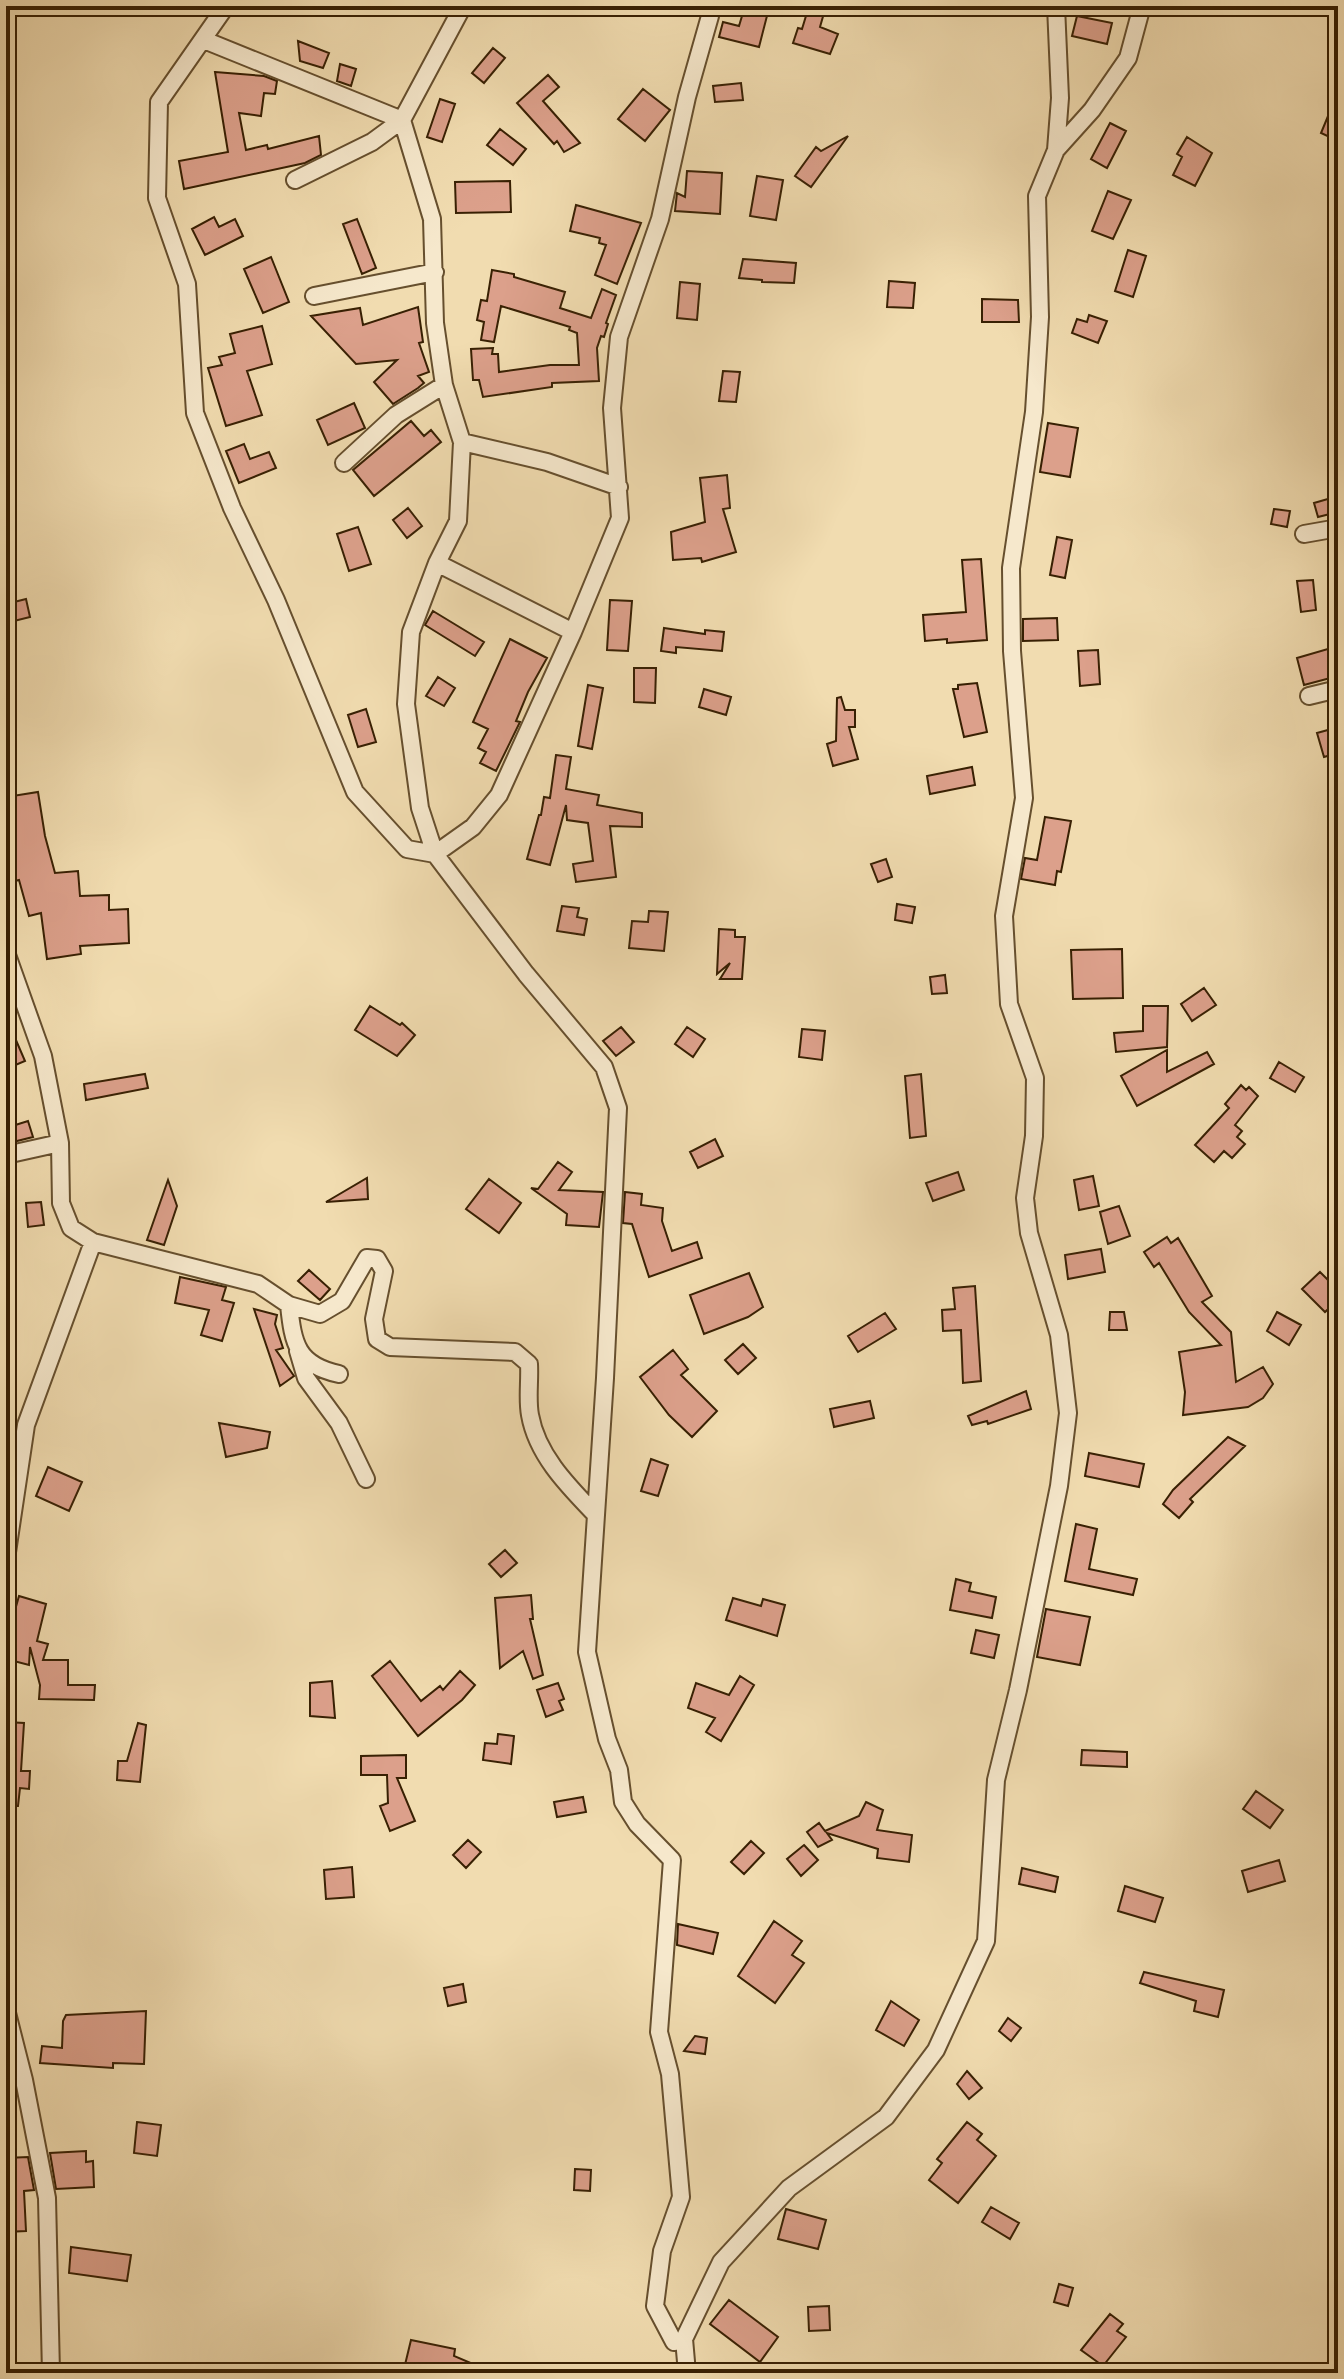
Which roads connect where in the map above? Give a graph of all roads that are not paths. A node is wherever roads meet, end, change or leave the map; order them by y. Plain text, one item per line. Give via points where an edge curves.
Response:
1 (226, 6) edge
2 (463, 6) edge
3 (711, 6) edge
4 (1056, 6) edge
5 (1142, 6) edge
6 (204, 40) junction
7 (402, 120) junction
8 (1056, 150) junction
9 (295, 180) dead end
10 (435, 272) junction
11 (314, 296) dead end
12 (444, 385) junction
13 (462, 442) junction
14 (344, 463) dead end
15 (619, 487) junction
16 (1338, 528) edge
17 (1304, 534) dead end
18 (437, 563) junction
19 (573, 632) junction
20 (1338, 689) edge
21 (1309, 696) dead end
22 (435, 854) junction
23 (8, 963) edge
24 (60, 1143) junction
25 (6, 1155) edge
26 (93, 1242) junction
27 (289, 1305) junction
28 (298, 1351) junction
29 (339, 1374) dead end
30 (366, 1479) dead end
31 (595, 1514) junction
32 (6, 1559) edge
33 (6, 2009) edge
34 (684, 2339) junction
35 (51, 2373) edge
36 (687, 2373) edge

1 - 6 street
2 - 7 street
3 - 15 street via 660,219 619,337 612,408
4 - 8 street
5 - 8 street via 1128,58
6 - 7 street
6 - 22 street via 159,102 157,198 187,284 195,413 355,792 407,849
7 - 9 street via 372,142
7 - 10 street via 432,219
8 - 34 street via 1037,196 1040,317 1034,412 1011,568 1024,798 1004,916 1009,1004 1035,1078 1025,1198 1029,1233 1059,1335 1068,1413 1059,1486 996,1780 986,1941 936,2050 886,2117 779,2198 721,2262
10 - 11 street
10 - 12 street via 435,323
12 - 13 street
12 - 14 street via 396,415
13 - 15 street via 547,462
13 - 18 street via 458,521
15 - 19 street via 620,518
16 - 17 street
18 - 19 street
18 - 22 street via 411,632 406,704 420,808
19 - 22 street via 499,795 473,827
20 - 21 street
22 - 31 street via 604,1067 618,1108
23 - 24 street via 43,1056
24 - 25 street
24 - 26 street via 61,1203 71,1228
26 - 27 street via 258,1284
26 - 32 street via 26,1425
27 - 28 street
27 - 31 street via 320,1314 342,1301 367,1258 377,1259 384,1271 374,1319 377,1339 390,1347 515,1352 529,1364 530,1414 539,1443 567,1485
28 - 29 street via 320,1370
28 - 30 street via 306,1378 339,1423
31 - 34 street via 590,1667 623,1802 672,1860 659,2032 670,2074 681,2197 662,2251 655,2306 674,2342
33 - 35 street via 47,2198
34 - 36 street

